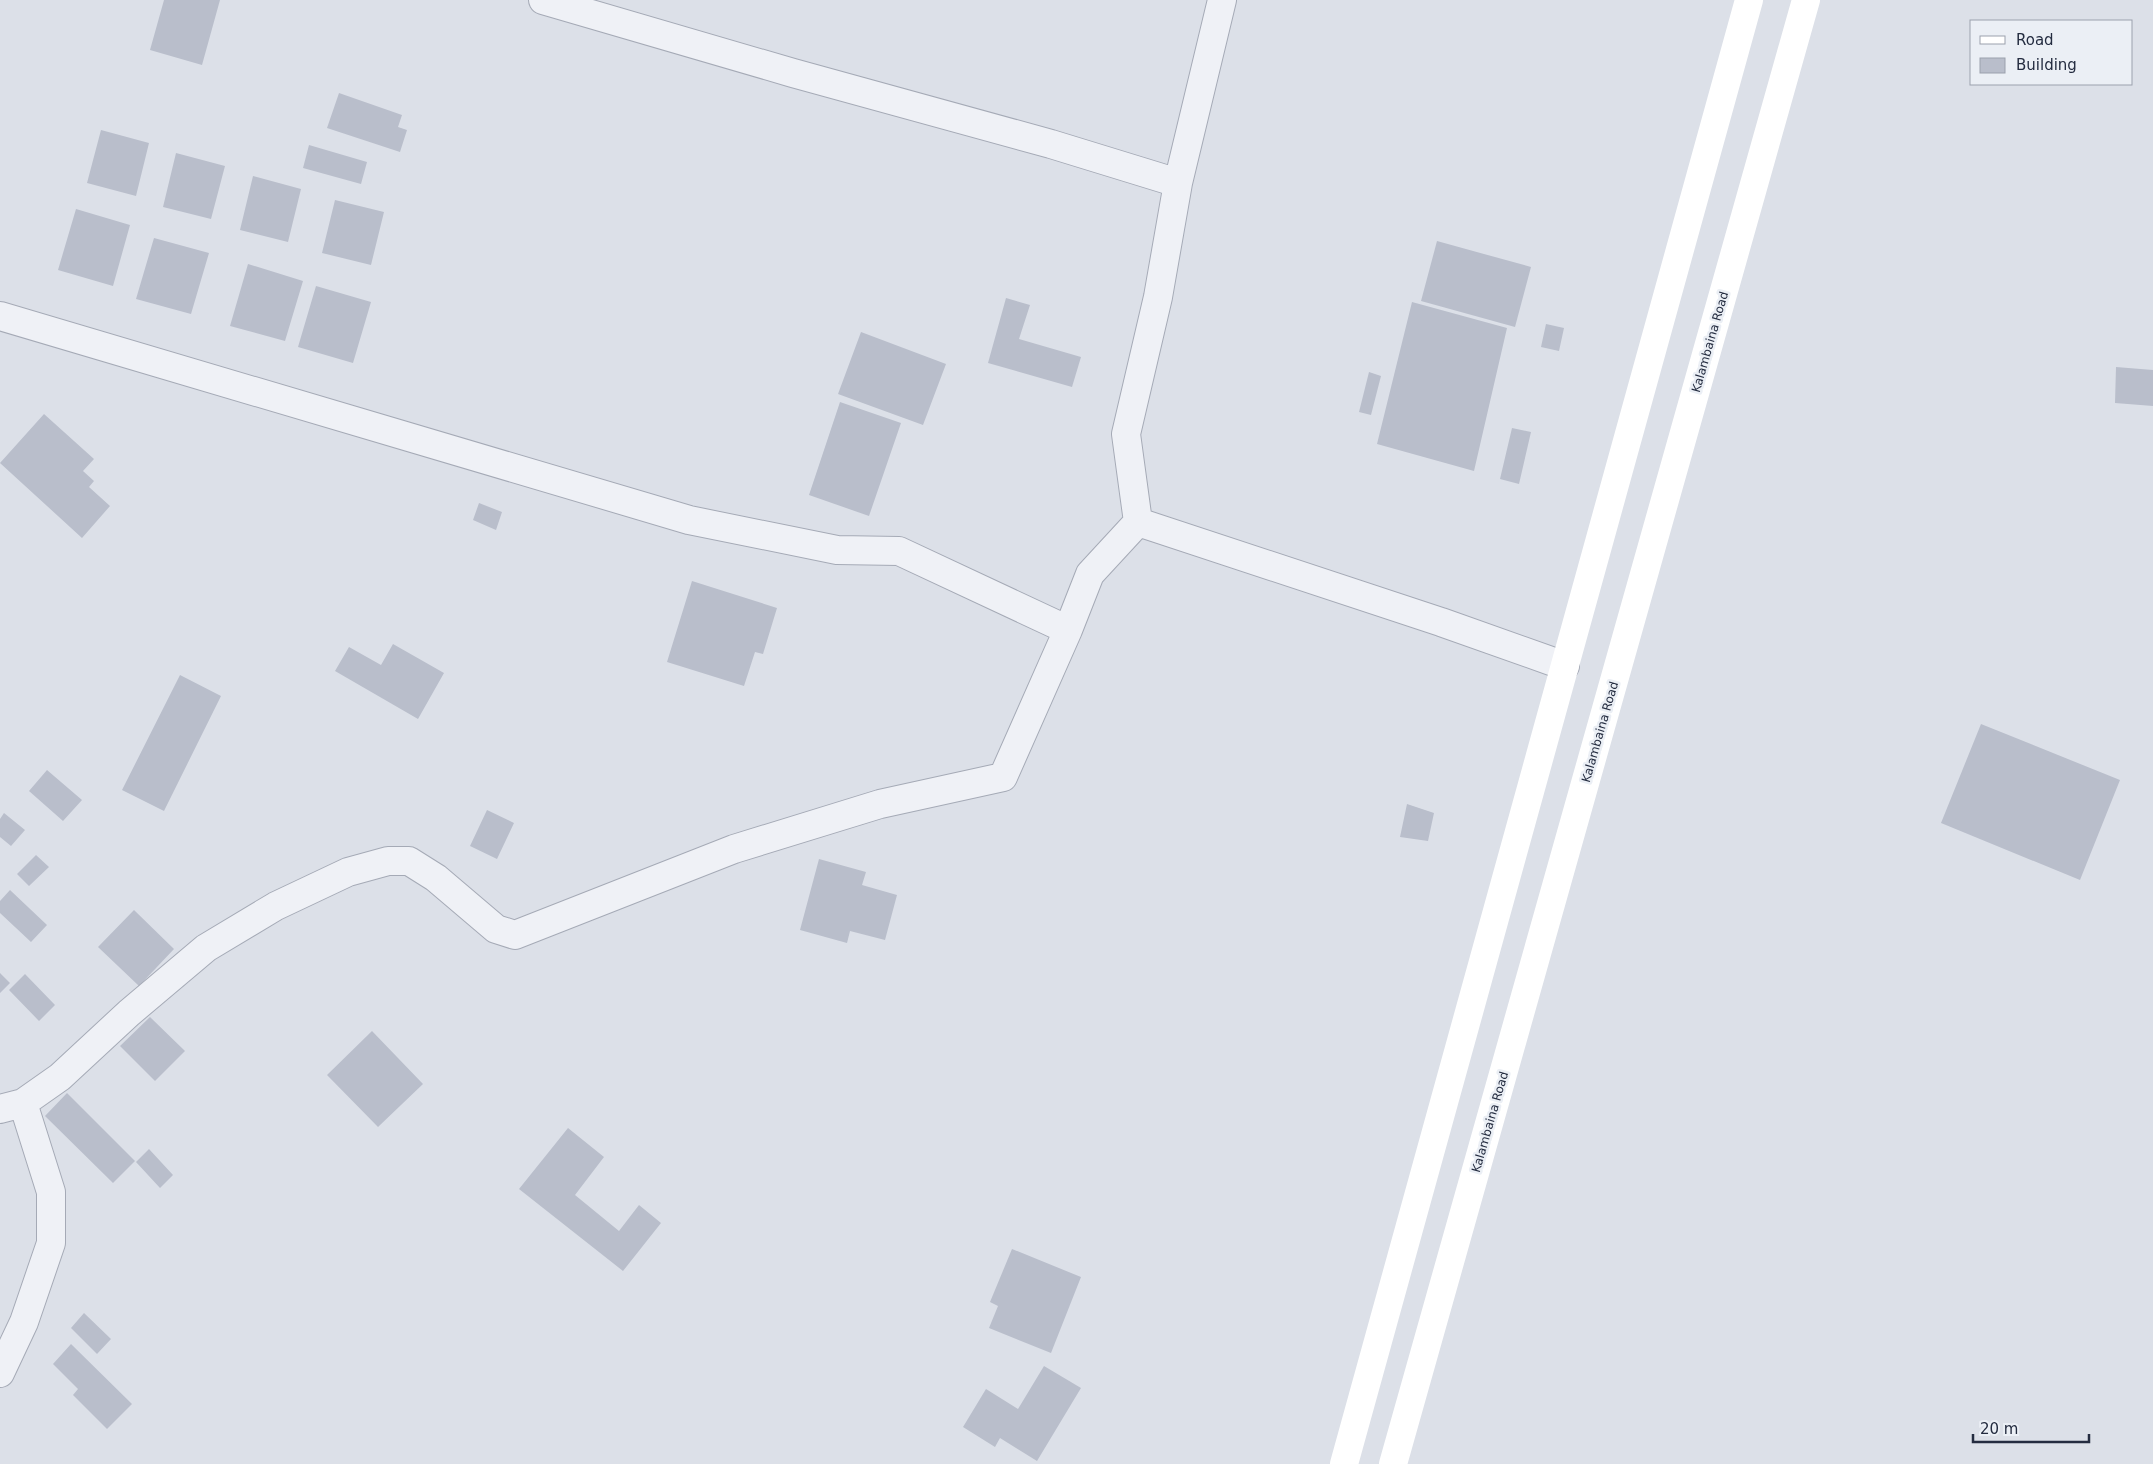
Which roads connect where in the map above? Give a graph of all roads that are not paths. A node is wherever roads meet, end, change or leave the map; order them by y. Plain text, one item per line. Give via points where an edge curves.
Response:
1 (543, 0) edge
2 (1222, 0) edge
3 (1749, 0) edge
4 (1806, 0) edge
5 (1178, 183) junction
6 (0, 316) edge
7 (1138, 522) junction
8 (1068, 630) junction
9 (1565, 666) junction
10 (12, 1106) edge
11 (0, 1373) edge
12 (1344, 1464) edge
13 (1393, 1464) edge

1 - 5 street
2 - 5 street
3 - 9 main road
4 - 13 main road, Kalambaina Road
5 - 7 street via 1158,297 1126,434
6 - 8 street via 689,520 837,550 899,551
7 - 8 street via 1090,574
7 - 9 street
8 - 10 street via 1003,777 880,804 734,849 515,935 496,929 436,878 409,861 388,861 348,872 276,906 206,948 129,1013 60,1078
9 - 12 main road
10 - 11 street via 51,1192 51,1243 24,1322

